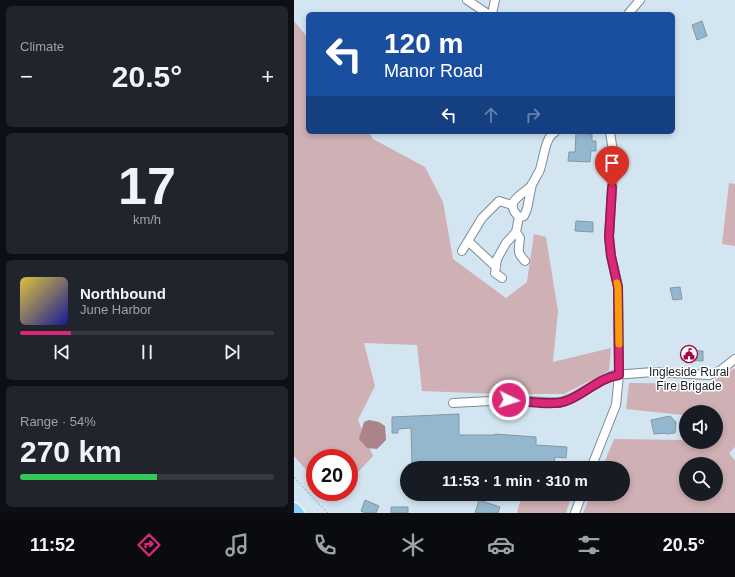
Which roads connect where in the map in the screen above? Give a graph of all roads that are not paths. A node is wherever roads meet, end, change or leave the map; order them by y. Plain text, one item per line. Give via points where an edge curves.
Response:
1 (467, 0) edge
2 (495, 0) edge
3 (640, 0) edge
4 (485, 12) edge
5 (492, 12) edge
6 (630, 12) edge
7 (551, 134) edge
8 (610, 134) edge
9 (532, 184) junction
10 (512, 205) junction
11 (519, 217) junction
12 (520, 236) junction
13 (468, 240) junction
14 (462, 251) dead end
15 (525, 261) dead end
16 (496, 267) junction
17 (502, 278) dead end
18 (735, 359) edge
19 (619, 375) junction
20 (453, 403) dead end
21 (594, 461) edge
22 (579, 501) edge
23 (294, 509) edge
24 (298, 513) edge
25 (575, 513) edge

1 - 4 street
2 - 5 street
3 - 6 street
7 - 9 street
8 - 19 street via 614,158 609,237 618,287
9 - 10 street
9 - 11 street via 527,209 524,216
10 - 11 street via 513,211
10 - 13 street via 499,201 482,218
11 - 12 street
12 - 15 street via 518,252
12 - 16 street via 506,243 497,259
13 - 14 street
13 - 16 street
16 - 17 street via 494,273
18 - 19 street via 709,376 653,372
19 - 20 street via 603,380 559,403 509,400
19 - 21 street via 616,405
22 - 25 street
23 - 24 highway

